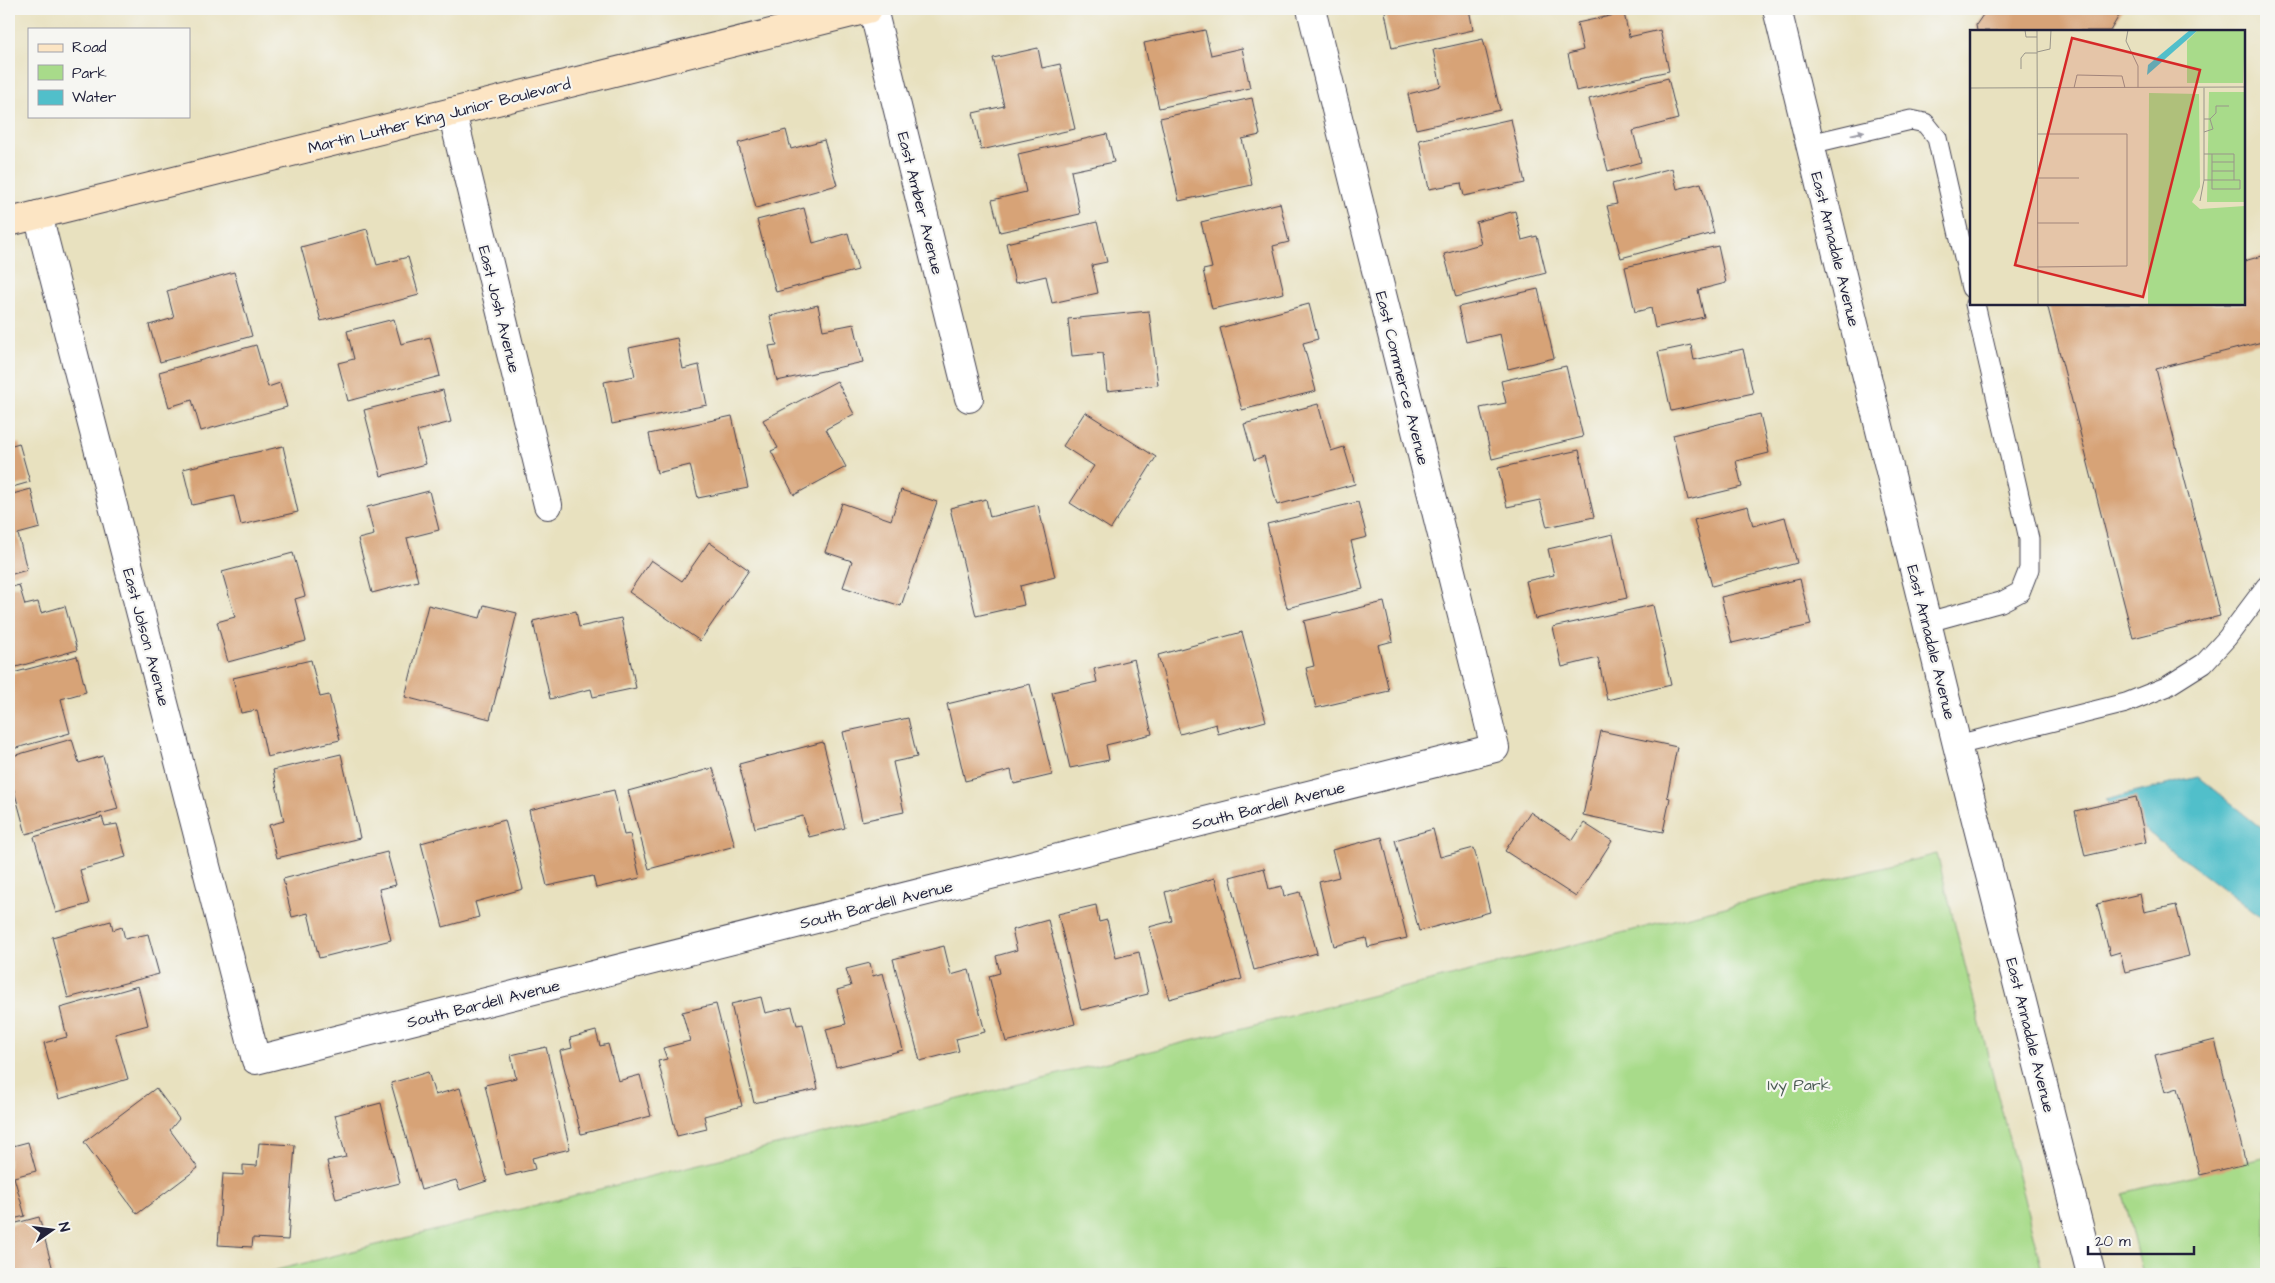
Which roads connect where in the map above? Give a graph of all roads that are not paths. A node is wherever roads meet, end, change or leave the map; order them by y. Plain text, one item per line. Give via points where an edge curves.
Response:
1 (868, 9) edge
2 (874, 9) edge
3 (1311, 9) edge
4 (1777, 9) edge
5 (452, 112) junction
6 (1810, 144) junction
7 (38, 215) junction
8 (9, 222) edge
9 (1970, 284) edge
10 (1975, 305) edge
11 (969, 398) dead end
12 (548, 505) dead end
13 (2266, 586) edge
14 (1928, 622) junction
15 (1957, 745) junction
16 (1495, 748) joint
17 (256, 1060) joint
18 (2092, 1274) edge

1 - 5 street, Martin Luther King Junior Boulevard
2 - 11 street, East Amber Avenue
3 - 16 street, East Commerce Avenue
4 - 6 street, East Annadale Avenue
5 - 7 street, Martin Luther King Junior Boulevard
5 - 12 street, East Josh Avenue
6 -> 9 lane via 1911,120 1925,123 1937,138
6 - 14 street, East Annadale Avenue
7 - 8 street, Martin Luther King Junior Boulevard
7 - 17 street, East Jolson Avenue
10 - 14 lane via 2029,539 2029,569 2020,592 2014,596
13 - 15 lane via 2204,663 2166,687 2126,703
14 - 15 street, East Annadale Avenue
15 - 18 street, East Annadale Avenue
16 - 17 street, South Bardell Avenue

